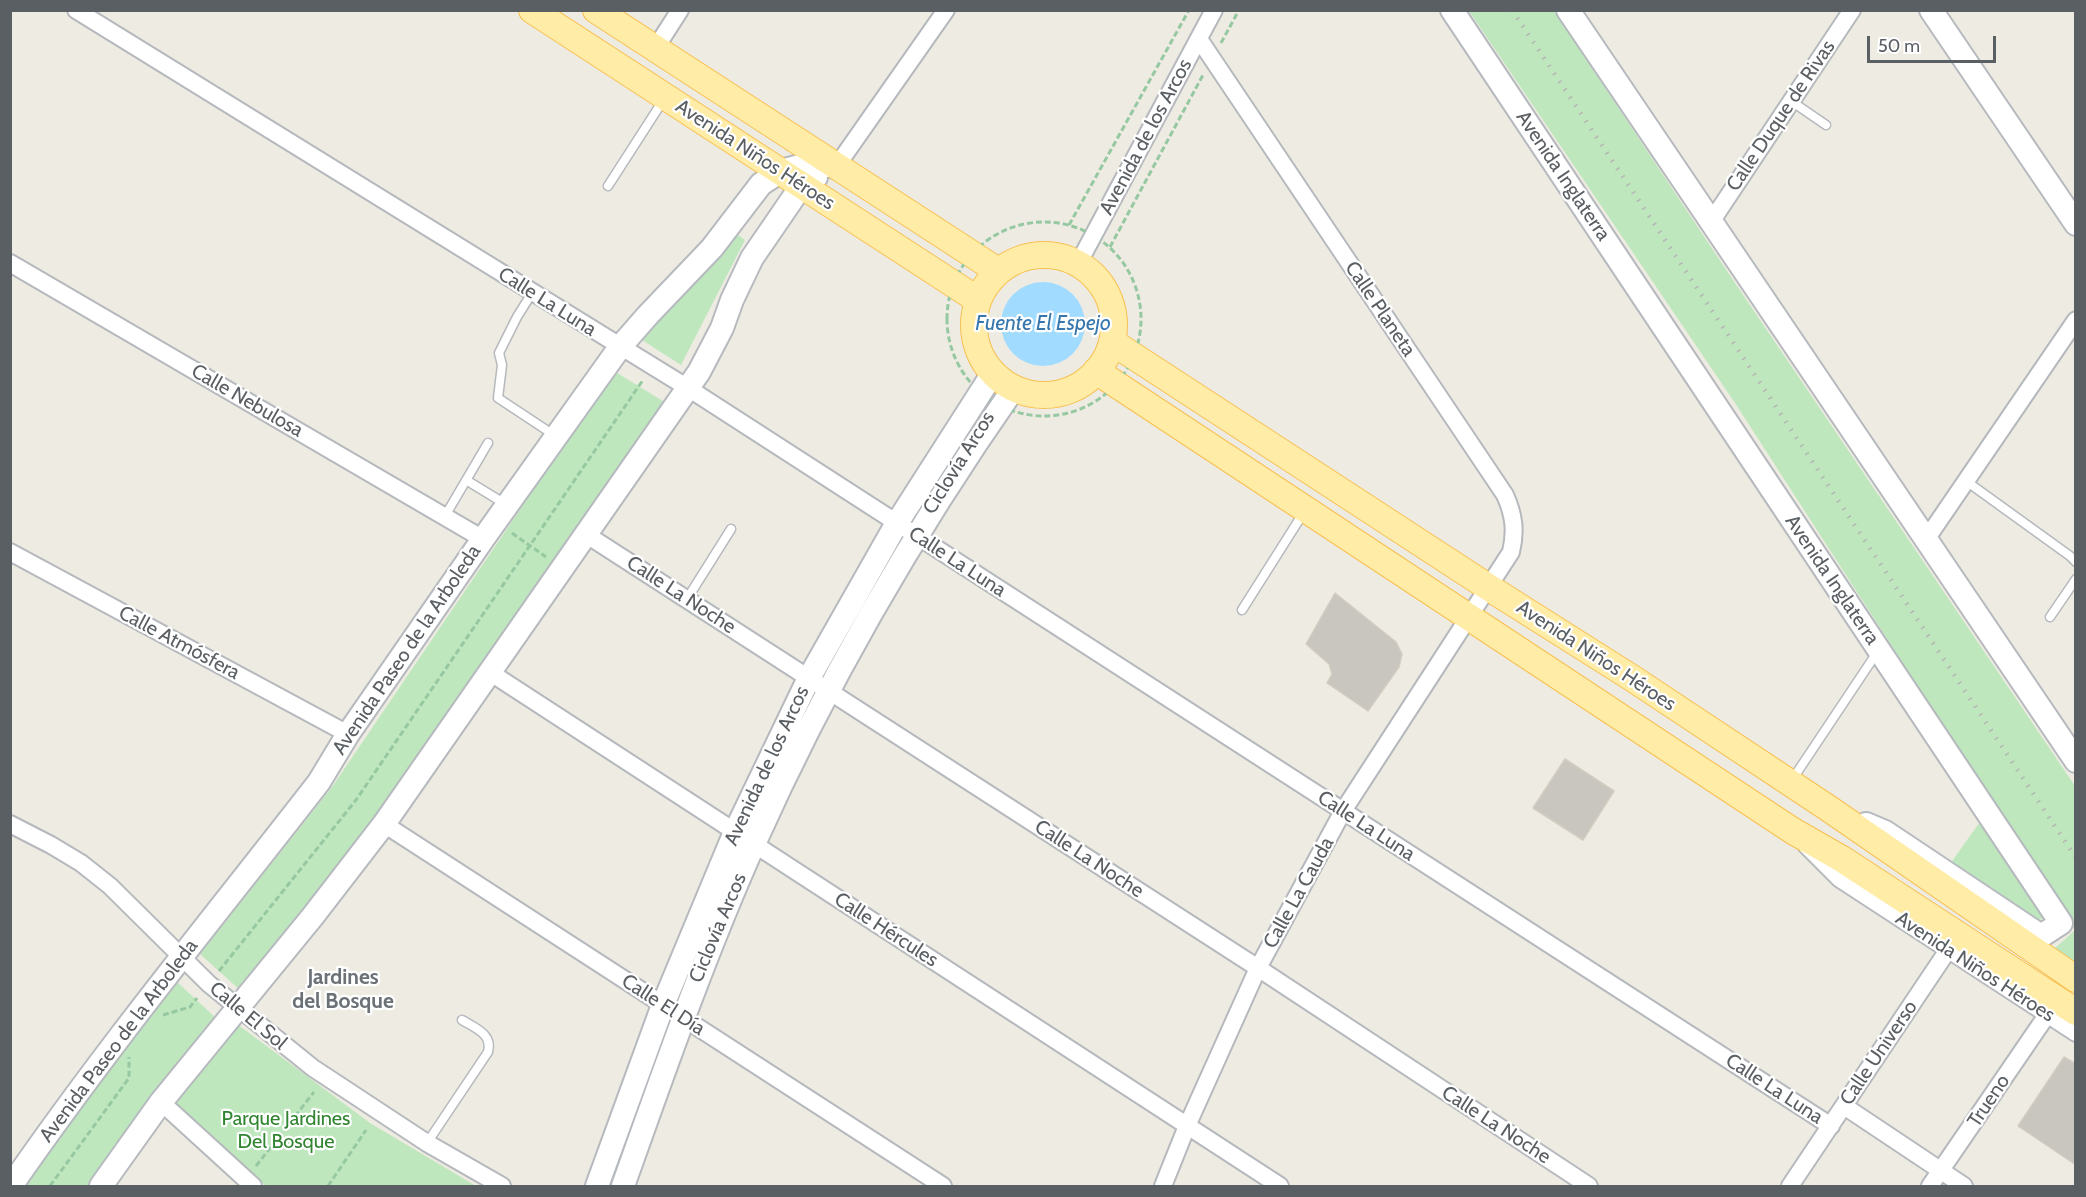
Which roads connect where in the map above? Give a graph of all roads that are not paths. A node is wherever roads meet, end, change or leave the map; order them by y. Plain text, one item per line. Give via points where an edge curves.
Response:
1 (76, 10) edge
2 (532, 10) edge
3 (596, 10) edge
4 (680, 10) edge
5 (946, 10) edge
6 (1214, 10) edge
7 (1452, 10) edge
8 (1568, 10) edge
9 (1852, 10) edge
10 (1930, 10) edge
11 (1199, 39) junction
12 (655, 49) junction
13 (666, 97) junction
14 (1791, 101) junction
15 (1826, 125) dead end
16 (836, 167) junction
17 (781, 171) junction
18 (802, 185) junction
19 (608, 186) dead end
20 (1711, 222) junction
21 (2076, 224) edge
22 (10, 263) edge
23 (1078, 264) junction
24 (998, 271) junction
25 (532, 293) junction
26 (978, 300) junction
27 (2076, 320) edge
28 (1112, 342) junction
29 (620, 347) junction
30 (1106, 378) junction
31 (987, 383) junction
32 (688, 388) junction
33 (1007, 397) junction
34 (557, 437) junction
35 (488, 443) dead end
36 (466, 480) junction
37 (1966, 481) junction
38 (1306, 509) junction
39 (444, 516) junction
40 (495, 522) junction
41 (897, 524) junction
42 (731, 529) dead end
43 (587, 535) junction
44 (917, 536) junction
45 (1925, 541) junction
46 (10, 552) edge
47 (2076, 562) edge
48 (2076, 579) edge
49 (1488, 587) junction
50 (687, 599) junction
51 (1242, 610) dead end
52 (1469, 616) junction
53 (2050, 617) dead end
54 (1879, 650) junction
55 (491, 673) junction
56 (809, 678) junction
57 (829, 691) junction
58 (348, 734) junction
59 (2076, 761) edge
60 (1790, 783) junction
61 (1828, 808) junction
62 (1343, 811) junction
63 (10, 824) edge
64 (384, 824) junction
65 (1793, 831) junction
66 (735, 832) junction
67 (754, 844) junction
68 (1948, 950) junction
69 (182, 958) junction
70 (1258, 968) junction
71 (2076, 979) edge
72 (663, 1005) junction
73 (238, 1009) junction
74 (2076, 1012) edge
75 (2048, 1015) junction
76 (683, 1018) junction
77 (462, 1020) dead end
78 (2076, 1033) edge
79 (161, 1102) junction
80 (1844, 1106) junction
81 (1187, 1126) junction
82 (1831, 1126) junction
83 (427, 1143) junction
84 (1941, 1171) junction
85 (14, 1174) edge
86 (101, 1186) edge
87 (253, 1186) edge
88 (502, 1186) edge
89 (597, 1186) edge
90 (623, 1186) edge
91 (943, 1186) edge
92 (1163, 1186) edge
93 (1280, 1186) edge
94 (1589, 1186) edge
95 (1790, 1186) edge
96 (1930, 1186) edge
97 (1964, 1186) edge

1 - 25 street, Calle La Luna
2 - 13 main road, Avenida Niños Héroes
3 - 12 main road, Avenida Niños Héroes
4 - 12 street
5 - 16 street
6 - 11 street, Avenida de los Arcos
7 - 54 street, Avenida Inglaterra
8 - 20 street
9 - 14 street, Calle Duque de Rivas
10 - 21 street
11 - 23 street, Avenida de los Arcos
11 - 49 street, Calle Planeta via 1505,495 1514,522 1514,536 1511,552
12 - 16 main road, Avenida Niños Héroes
13 - 17 main road, Avenida Niños Héroes
13 - 19 lane
14 - 15 lane
14 - 20 street, Calle Duque de Rivas
16 - 17 street, Avenida Paseo de la Arboleda via 810,163
16 - 18 street
16 - 24 main road, Avenida Niños Héroes
17 - 18 main road, Avenida Niños Héroes
17 - 29 street, Avenida Paseo de la Arboleda via 754,190 712,248
18 - 26 main road, Avenida Niños Héroes
18 - 32 street via 752,258 722,328
20 - 45 street
22 - 39 street, Calle Nebulosa
23 - 24 main road via 1041,255 1022,258
23 - 28 main road via 1104,289 1114,324
24 - 26 main road
25 - 29 street, Calle La Luna
25 - 34 lane via 499,353 502,365 498,398
26 - 31 main road via 974,331
27 - 37 street
28 - 30 main road via 1104,361
28 - 49 main road, Avenida Niños Héroes
29 - 32 street, Calle La Luna
29 - 34 street, Avenida Paseo de la Arboleda
30 - 33 main road via 1085,381 1053,394
30 - 38 main road, Avenida Niños Héroes
31 - 33 main road
31 - 41 street, Avenida de los Arcos
32 - 41 street, Calle La Luna
32 - 43 street
33 - 44 street, Avenida de los Arcos
34 - 40 street, Avenida Paseo de la Arboleda
35 - 36 lane
36 - 39 lane
36 - 40 lane
37 - 45 street
37 - 47 lane
38 - 51 lane
38 - 52 main road, Avenida Niños Héroes
39 - 40 street, Calle Nebulosa
40 - 58 street, Avenida Paseo de la Arboleda
41 - 44 street, Calle La Luna
41 - 56 street, Avenida de los Arcos
42 - 50 lane
43 - 50 street, Calle La Noche
43 - 55 street
44 - 57 street, Avenida de los Arcos
44 - 62 street, Calle La Luna
45 - 59 street
46 - 58 street, Calle Atmósfera
48 - 53 lane
49 - 52 street, Calle La Cauda
49 - 60 main road, Avenida Niños Héroes
50 - 56 street, Calle La Noche
52 - 62 street, Calle La Cauda
52 - 65 main road, Avenida Niños Héroes
54 - 60 lane
54 - 61 street, Avenida Inglaterra via 2061,923 2041,936 1885,832
55 - 64 street
55 - 66 street, Calle Hércules
56 - 57 street, Calle La Noche
56 - 66 street, Avenida de los Arcos
57 - 67 street, Avenida de los Arcos
57 - 70 street, Calle La Noche
58 - 69 street, Avenida Paseo de la Arboleda via 319,782
60 - 61 main road, Avenida Niños Héroes
61 - 71 main road, Avenida Niños Héroes
62 - 70 street, Calle La Cauda
62 - 82 street, Calle La Luna
63 - 69 street, Calle El Sol via 81,863 110,886
64 - 72 street, Calle El Día
64 - 73 street
65 - 68 street, Avenida Niños Héroes via 1840,879
65 - 74 main road, Avenida Niños Héroes
66 - 67 street, Calle Hércules
66 - 72 street, Avenida de los Arcos
67 - 76 street, Avenida de los Arcos
67 - 81 street, Calle Hércules
68 - 75 street, Avenida Niños Héroes
68 - 80 street, Calle Universo
69 - 73 street, Calle El Sol
69 - 85 street, Avenida Paseo de la Arboleda
70 - 81 street, Calle La Cauda
70 - 94 street, Calle La Noche
72 - 76 street, Calle El Día
72 - 89 street, Avenida de los Arcos
73 - 79 street
73 - 83 street, Calle El Sol via 313,1068
75 - 78 street, Avenida Niños Héroes
75 - 84 street, Trueno
76 - 90 street, Avenida de los Arcos
76 - 91 street, Calle El Día
77 - 83 lane via 483,1034 490,1045
79 - 86 street
79 - 87 street
80 - 82 street, Calle Universo
80 - 84 street, Calle La Luna
81 - 92 street, Calle La Cauda
81 - 93 street, Calle Hércules
82 - 95 street, Calle Universo
83 - 88 street, Calle El Sol
84 - 96 street, Trueno
84 - 97 street, Calle La Luna

